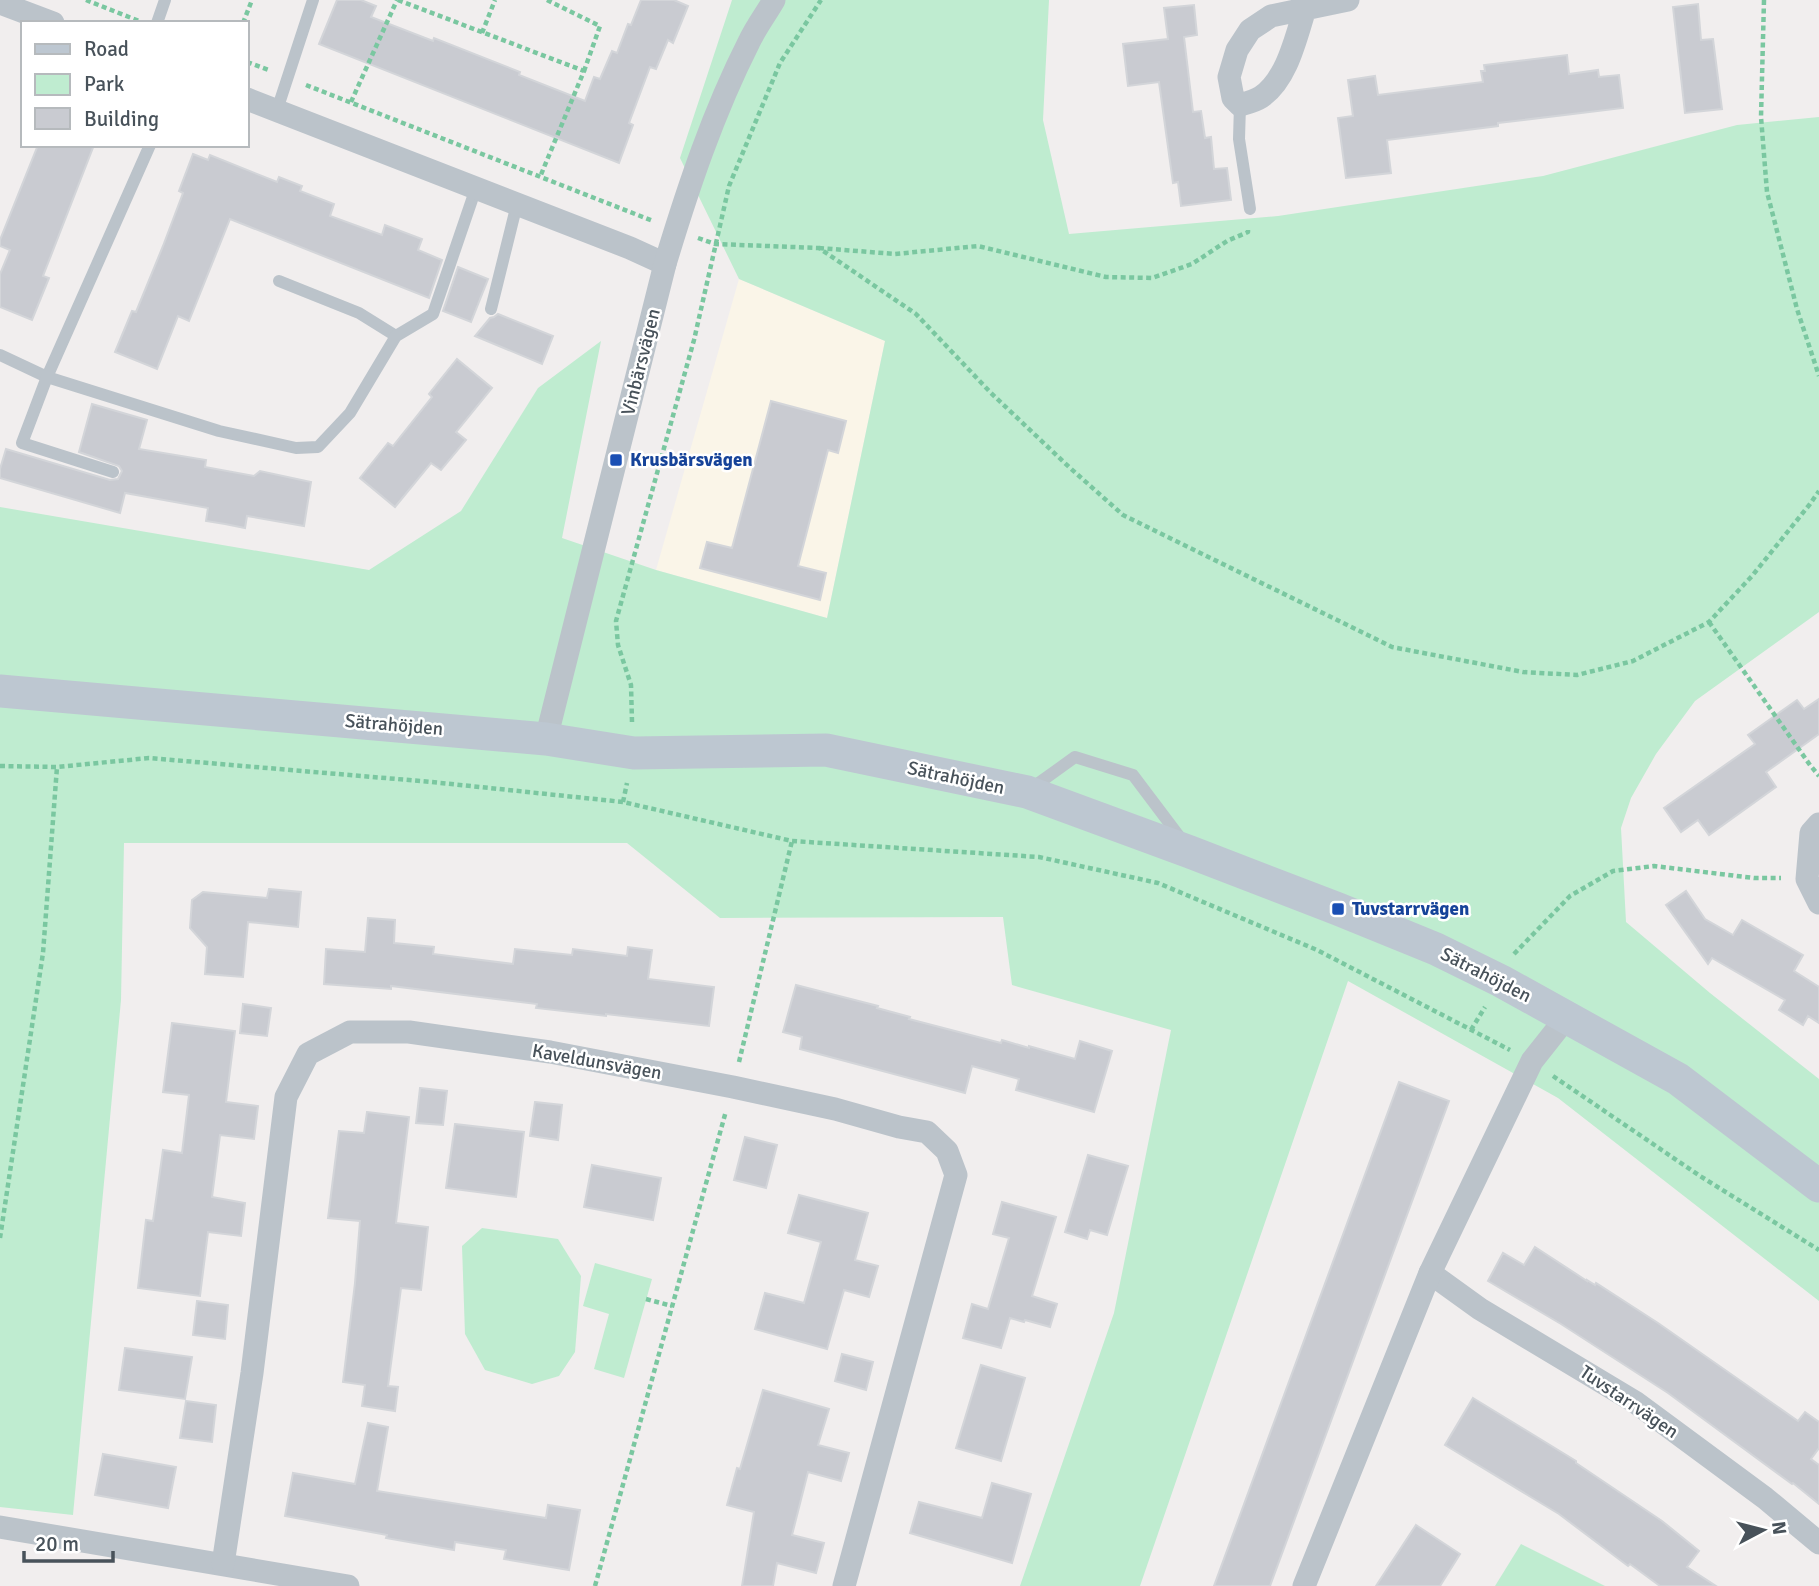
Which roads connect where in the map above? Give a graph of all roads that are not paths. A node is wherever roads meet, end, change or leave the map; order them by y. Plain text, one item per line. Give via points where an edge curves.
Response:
1 (165, 0) edge
2 (313, 0) edge
3 (774, 0) edge
4 (1349, 0) edge
5 (11, 4) edge
6 (1305, 9) junction
7 (49, 21) edge
8 (158, 21) edge
9 (248, 99) edge
10 (1240, 105) junction
11 (276, 110) junction
12 (149, 147) edge
13 (476, 188) junction
14 (517, 204) junction
15 (1250, 209) road end
16 (665, 264) junction
17 (279, 281) dead end
18 (491, 310) dead end
19 (396, 336) junction
20 (0, 355) edge
21 (47, 377) junction
22 (113, 472) dead end
23 (0, 691) edge
24 (546, 739) junction
25 (1027, 792) junction
26 (1819, 824) edge
27 (1190, 852) junction
28 (1819, 903) edge
29 (1566, 1017) junction
30 (1819, 1186) edge
31 (1430, 1273) junction
32 (0, 1527) edge
33 (1819, 1542) edge
34 (223, 1564) junction
35 (348, 1586) edge
36 (844, 1586) edge
37 (1304, 1586) edge

1 - 8 lane
2 - 11 lane
3 - 16 street, Vinbärsvägen via 723,96
4 - 6 street
5 - 7 street
6 - 10 street via 1276,82 1261,97
6 - 10 street via 1271,16 1250,30 1237,50 1229,77 1233,98
9 - 11 street
10 - 15 lane via 1239,139
11 - 13 street
12 - 21 lane
13 - 14 street
13 - 19 lane via 433,314
14 - 16 street
14 - 18 lane
16 - 24 street, Vinbärsvägen
17 - 19 lane via 359,313
19 - 21 lane via 350,413 318,447 296,448 219,431
20 - 21 lane
21 - 22 lane via 22,443
23 - 24 street, Sätrahöjden
24 - 25 street, Sätrahöjden via 634,753 826,750
25 - 27 street, Sätrahöjden
25 - 27 lane via 1075,757 1133,775
26 - 28 street via 1811,833 1807,879
27 - 29 street, Sätrahöjden via 1436,949
29 - 30 street, Sätrahöjden via 1678,1079
29 - 31 street via 1532,1061
31 - 33 street, Tuvstarrvägen via 1480,1309 1635,1402
31 - 37 street
32 - 34 street
34 - 35 street
34 - 36 street, Kaveldunsvägen via 286,1097 307,1054 351,1032 409,1032 550,1052 835,1109 927,1132 947,1151 956,1175

